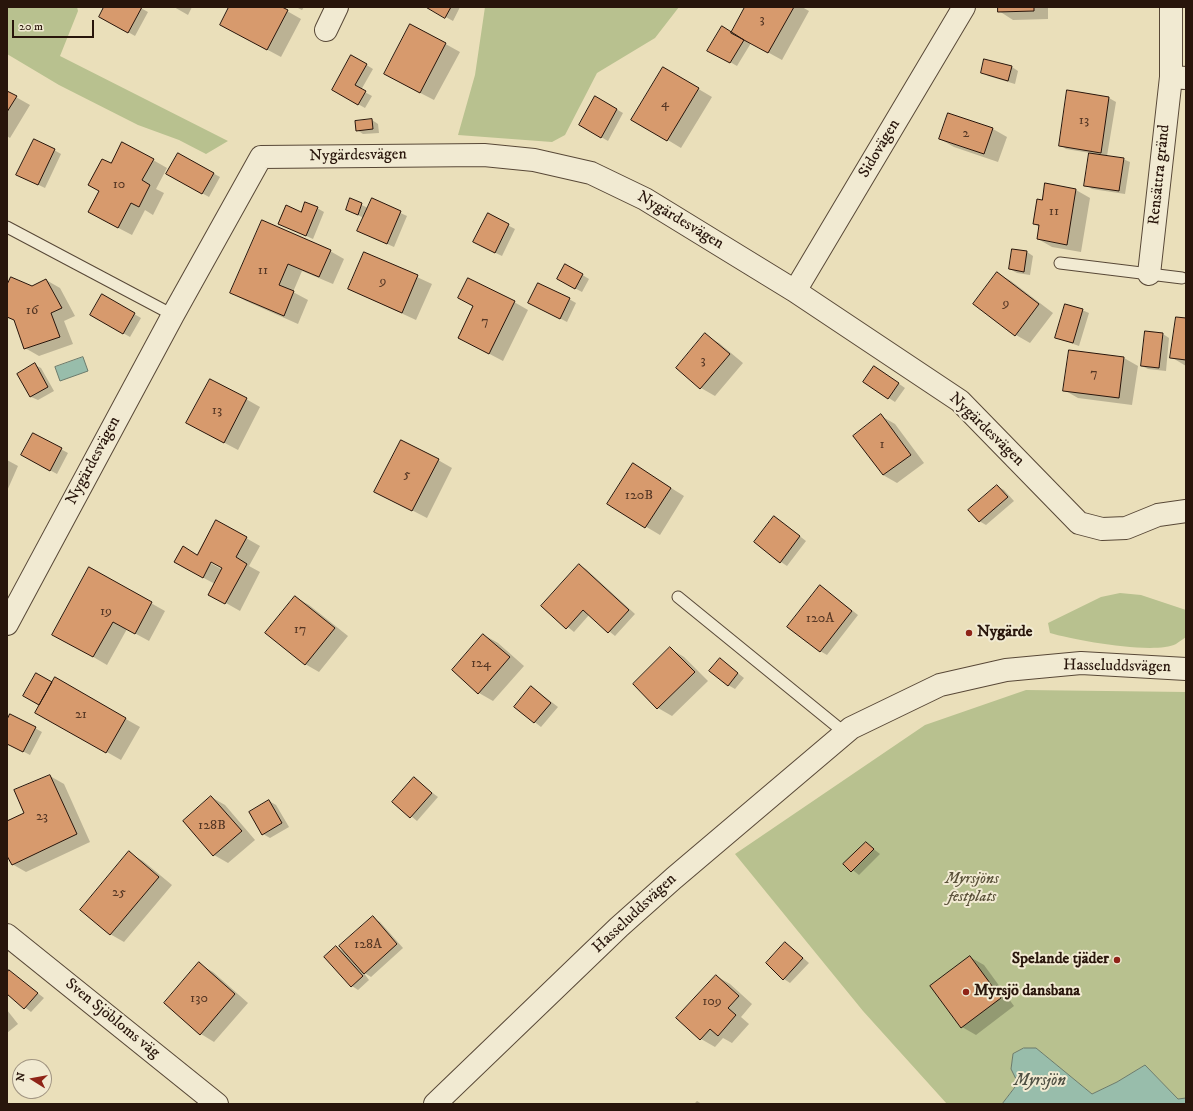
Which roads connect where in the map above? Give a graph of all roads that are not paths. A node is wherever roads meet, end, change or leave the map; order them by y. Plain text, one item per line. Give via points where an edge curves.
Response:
1 (337, 7) edge
2 (964, 7) edge
3 (1171, 7) edge
4 (326, 30) dead end
5 (1178, 77) edge
6 (7, 227) edge
7 (1060, 263) dead end
8 (1149, 274) junction
9 (1182, 278) dead end
10 (795, 291) junction
11 (173, 315) junction
12 (1186, 511) edge
13 (678, 597) dead end
14 (10, 610) edge
15 (1186, 669) edge
16 (845, 733) junction
17 (7, 934) edge
18 (217, 1104) edge
19 (435, 1104) edge

1 - 4 street
2 - 10 street, Sidovägen
3 - 5 street, Rensättra gränd
5 - 8 street, Rensättra gränd
6 - 11 lane
7 - 8 lane
8 - 9 lane
10 - 11 street, Nygärdesvägen via 645,199 591,173 534,160 484,155 261,157
10 - 12 street, Nygärdesvägen via 960,401 1079,523 1102,529 1126,528 1158,515
11 - 14 street, Nygärdesvägen
13 - 16 lane
15 - 16 street, Hasseluddsvägen via 1081,663 1006,670 940,685
16 - 19 street, Hasseluddsvägen via 619,927
17 - 18 street, Sven Sjöbloms väg

